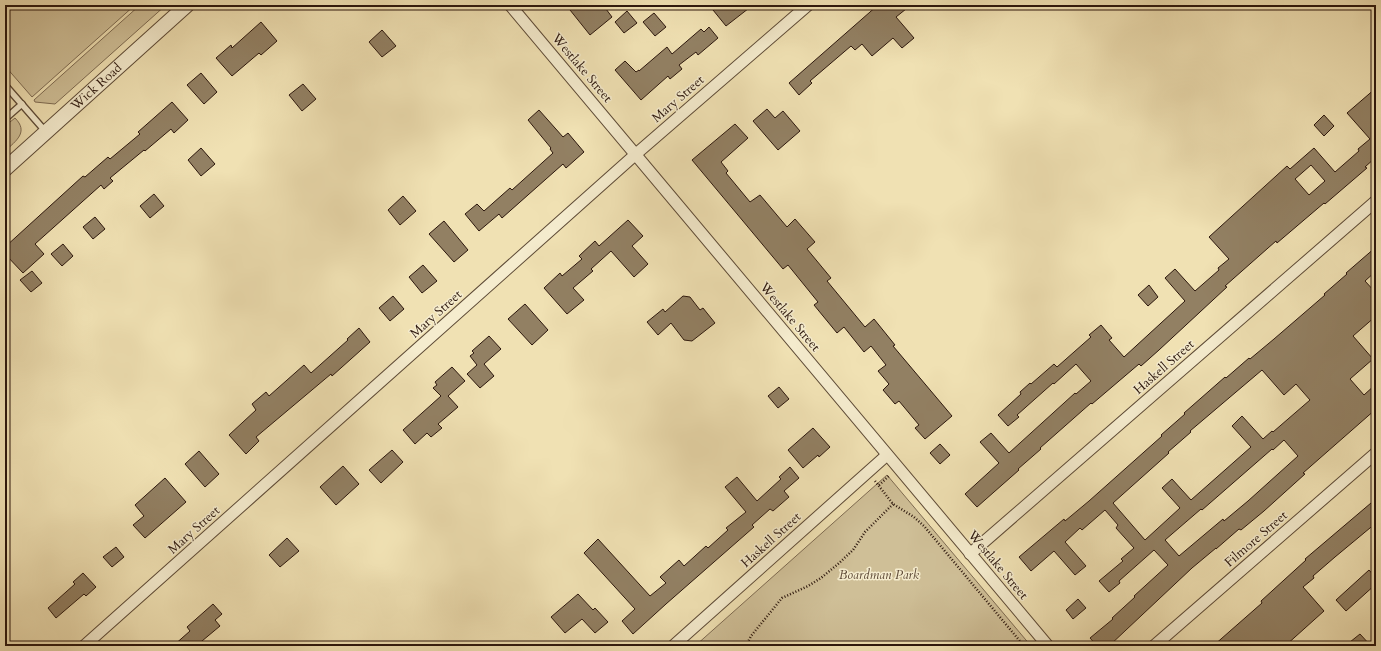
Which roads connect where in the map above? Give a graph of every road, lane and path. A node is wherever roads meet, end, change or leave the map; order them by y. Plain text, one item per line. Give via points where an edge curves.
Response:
1 (187, 5) edge
2 (510, 5) edge
3 (808, 5) edge
4 (5, 85) edge
5 (22, 104) junction
6 (5, 119) edge
7 (46, 132) junction
8 (636, 154) junction
9 (5, 169) edge
10 (1376, 200) edge
11 (1376, 453) edge
12 (888, 455) junction
13 (868, 472) junction
14 (894, 504) junction
15 (970, 554) junction
16 (84, 646) edge
17 (673, 646) edge
18 (746, 646) edge
19 (1024, 646) edge
20 (1048, 646) edge
21 (1154, 646) edge

1 - 7 street, Wick Road
2 - 8 street, Westlake Street
3 - 8 street, Mary Street
4 - 5 lane
5 - 6 lane
5 - 7 lane
7 - 9 street, Wick Road
8 - 12 street, Westlake Street
8 - 16 street, Mary Street
10 - 15 street, Haskell Street
11 - 21 street, Filmore Street
12 - 13 street, Haskell Street
12 - 15 street, Westlake Street
13 - 14 path
13 - 17 street, Haskell Street
14 - 18 path via 865,532 838,564 808,586 782,598
14 - 19 path via 924,526
15 - 20 street, Westlake Street

